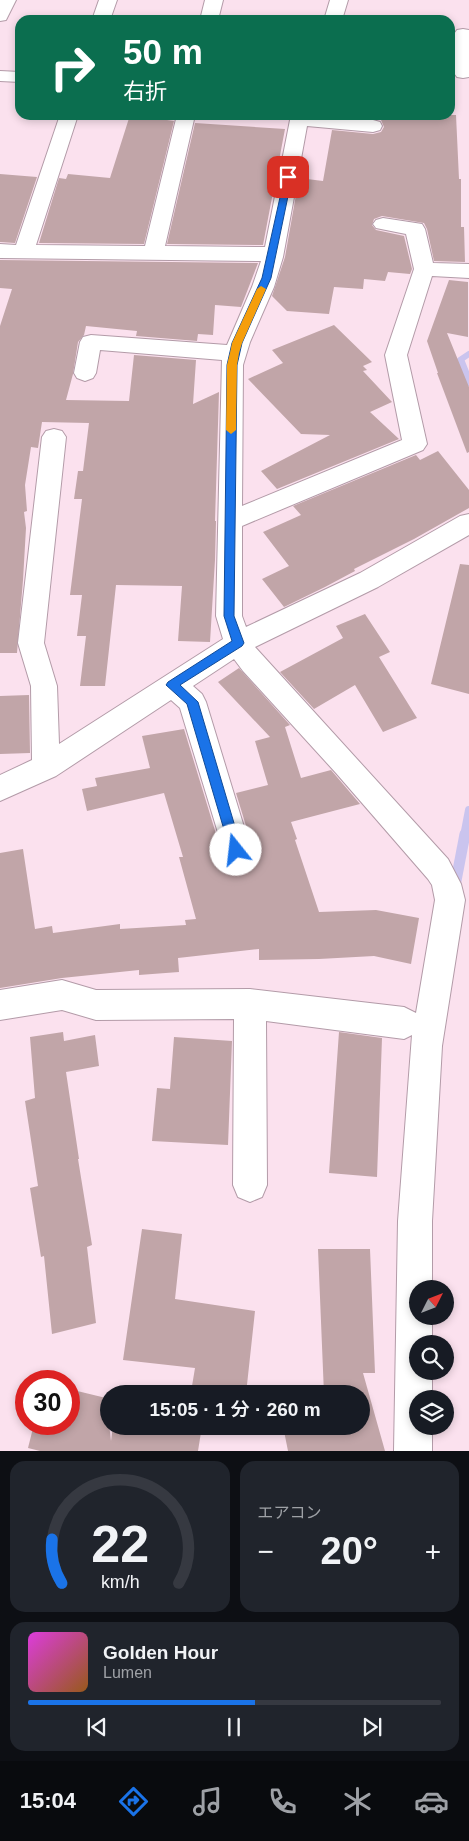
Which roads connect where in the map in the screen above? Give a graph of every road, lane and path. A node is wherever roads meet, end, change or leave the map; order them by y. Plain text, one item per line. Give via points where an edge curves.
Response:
1 (7, 0) edge
2 (108, 0) edge
3 (214, 0) edge
4 (339, 0) edge
5 (103, 15) edge
6 (210, 15) edge
7 (334, 15) edge
8 (0, 16) edge
9 (463, 34) dead end
10 (461, 72) edge
11 (0, 76) edge
12 (15, 77) edge
13 (67, 120) edge
14 (185, 120) edge
15 (299, 120) edge
16 (324, 120) edge
17 (373, 126) dead end
18 (383, 224) dead end
19 (0, 251) edge
20 (24, 251) junction
21 (154, 251) junction
22 (273, 254) junction
23 (424, 268) junction
24 (469, 271) edge
25 (234, 353) junction
26 (85, 373) dead end
27 (54, 437) dead end
28 (231, 522) junction
29 (469, 523) edge
30 (238, 643) junction
31 (172, 685) junction
32 (46, 767) junction
33 (0, 788) edge
34 (236, 850) dead end
35 (250, 1004) junction
36 (0, 1006) edge
37 (404, 1023) dead end
38 (250, 1185) dead end
39 (412, 1451) edge

1 - 8 street
2 - 5 street
3 - 6 street
4 - 7 street
9 - 10 street
11 - 12 street
13 - 20 street
14 - 21 street
15 - 22 street
16 - 17 street
18 - 23 street via 415,229
19 - 20 street
20 - 21 street
21 - 22 street
22 - 25 street
23 - 24 street
23 - 28 street via 396,355 415,444
25 - 26 street via 91,342
25 - 28 street via 229,491
27 - 32 street via 31,643 44,686
28 - 30 street via 229,616
29 - 30 street via 369,580
30 - 31 street
30 - 39 street via 252,663 438,869 449,889 450,900 426,1046 415,1211
31 - 32 street
31 - 34 street via 192,702
32 - 33 street
35 - 36 street via 96,1005 62,995
35 - 37 street
35 - 38 street

